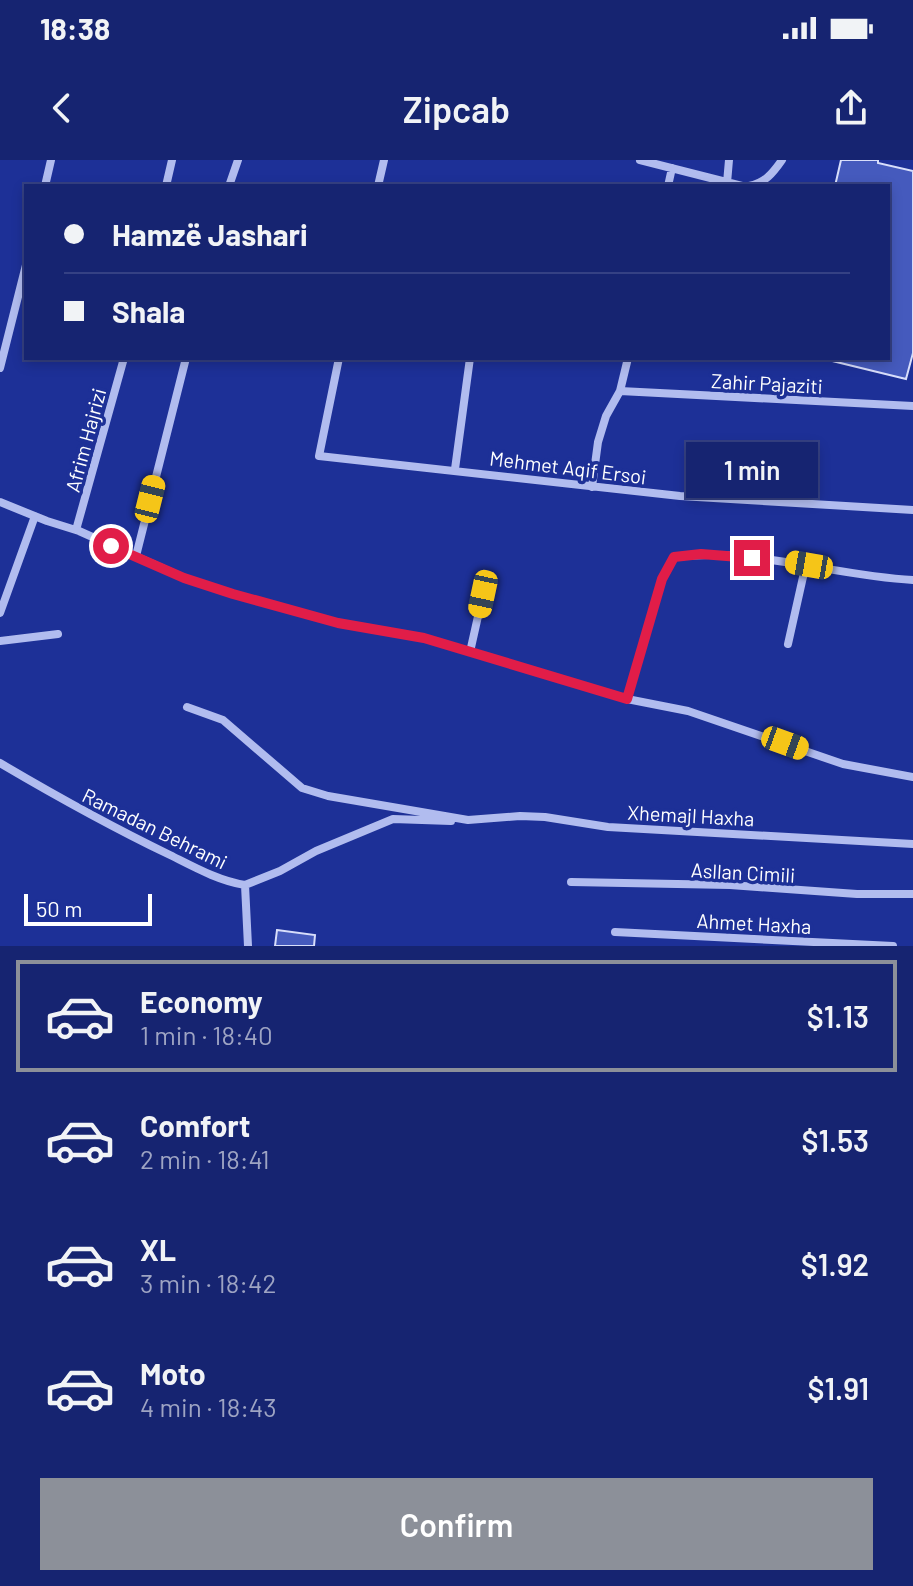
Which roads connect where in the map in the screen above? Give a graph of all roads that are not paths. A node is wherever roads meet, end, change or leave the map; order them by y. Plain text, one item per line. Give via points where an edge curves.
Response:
1 (51, 160) edge
2 (172, 160) edge
3 (238, 160) edge
4 (384, 160) edge
5 (640, 160) edge
6 (729, 160) edge
7 (782, 160) edge
8 (672, 168) junction
9 (727, 183) junction
10 (45, 184) edge
11 (166, 184) edge
12 (230, 184) edge
13 (378, 184) edge
14 (668, 184) edge
15 (732, 184) edge
16 (756, 184) edge
17 (24, 273) edge
18 (123, 360) edge
19 (185, 360) edge
20 (339, 360) edge
21 (470, 360) edge
22 (628, 360) edge
23 (0, 368) edge
24 (620, 391) junction
25 (913, 406) edge
26 (455, 469) junction
27 (592, 487) junction
28 (0, 502) edge
29 (913, 510) edge
30 (35, 516) junction
31 (76, 530) junction
32 (136, 556) junction
33 (809, 565) junction
34 (913, 580) edge
35 (483, 594) dead end
36 (0, 613) edge
37 (58, 634) dead end
38 (0, 641) edge
39 (788, 644) dead end
40 (470, 652) junction
41 (627, 699) junction
42 (187, 707) dead end
43 (0, 763) edge
44 (913, 777) edge
45 (468, 820) junction
46 (913, 844) edge
47 (571, 882) dead end
48 (245, 885) junction
49 (913, 894) edge
50 (615, 932) dead end
51 (248, 946) edge
52 (893, 946) edge

1 - 10 street
2 - 11 street
3 - 12 street
4 - 13 street
5 - 8 street
6 - 9 street
7 - 16 street
8 - 9 street
8 - 14 street
9 - 15 street
17 - 23 street
18 - 31 street, Afrim Hajrizi
19 - 32 street
20 - 26 street, Mehmet Aqif Ersoi via 319,456
21 - 26 street
22 - 24 street
24 - 25 street, Zahir Pajaziti
24 - 27 street via 598,442
26 - 27 street, Mehmet Aqif Ersoi
27 - 29 street, Mehmet Aqif Ersoi
28 - 30 street
30 - 31 street
30 - 36 street
31 - 32 street
32 - 40 street via 256,601
33 - 34 street
33 - 39 street
33 - 41 street via 701,554 674,557 662,579
35 - 40 street
37 - 38 street
40 - 41 street
41 - 44 street via 688,711 843,764
42 - 45 street, Xhemajl Haxha via 223,720 308,791
43 - 48 street, Ramadan Behrami via 134,838
45 - 46 street, Xhemajl Haxha via 545,817 608,827
45 - 48 street, Xhemajl Haxha via 393,819
47 - 49 street, Asllan Cimili
48 - 51 street, Ramadan Behrami
50 - 52 street, Ahmet Haxha

